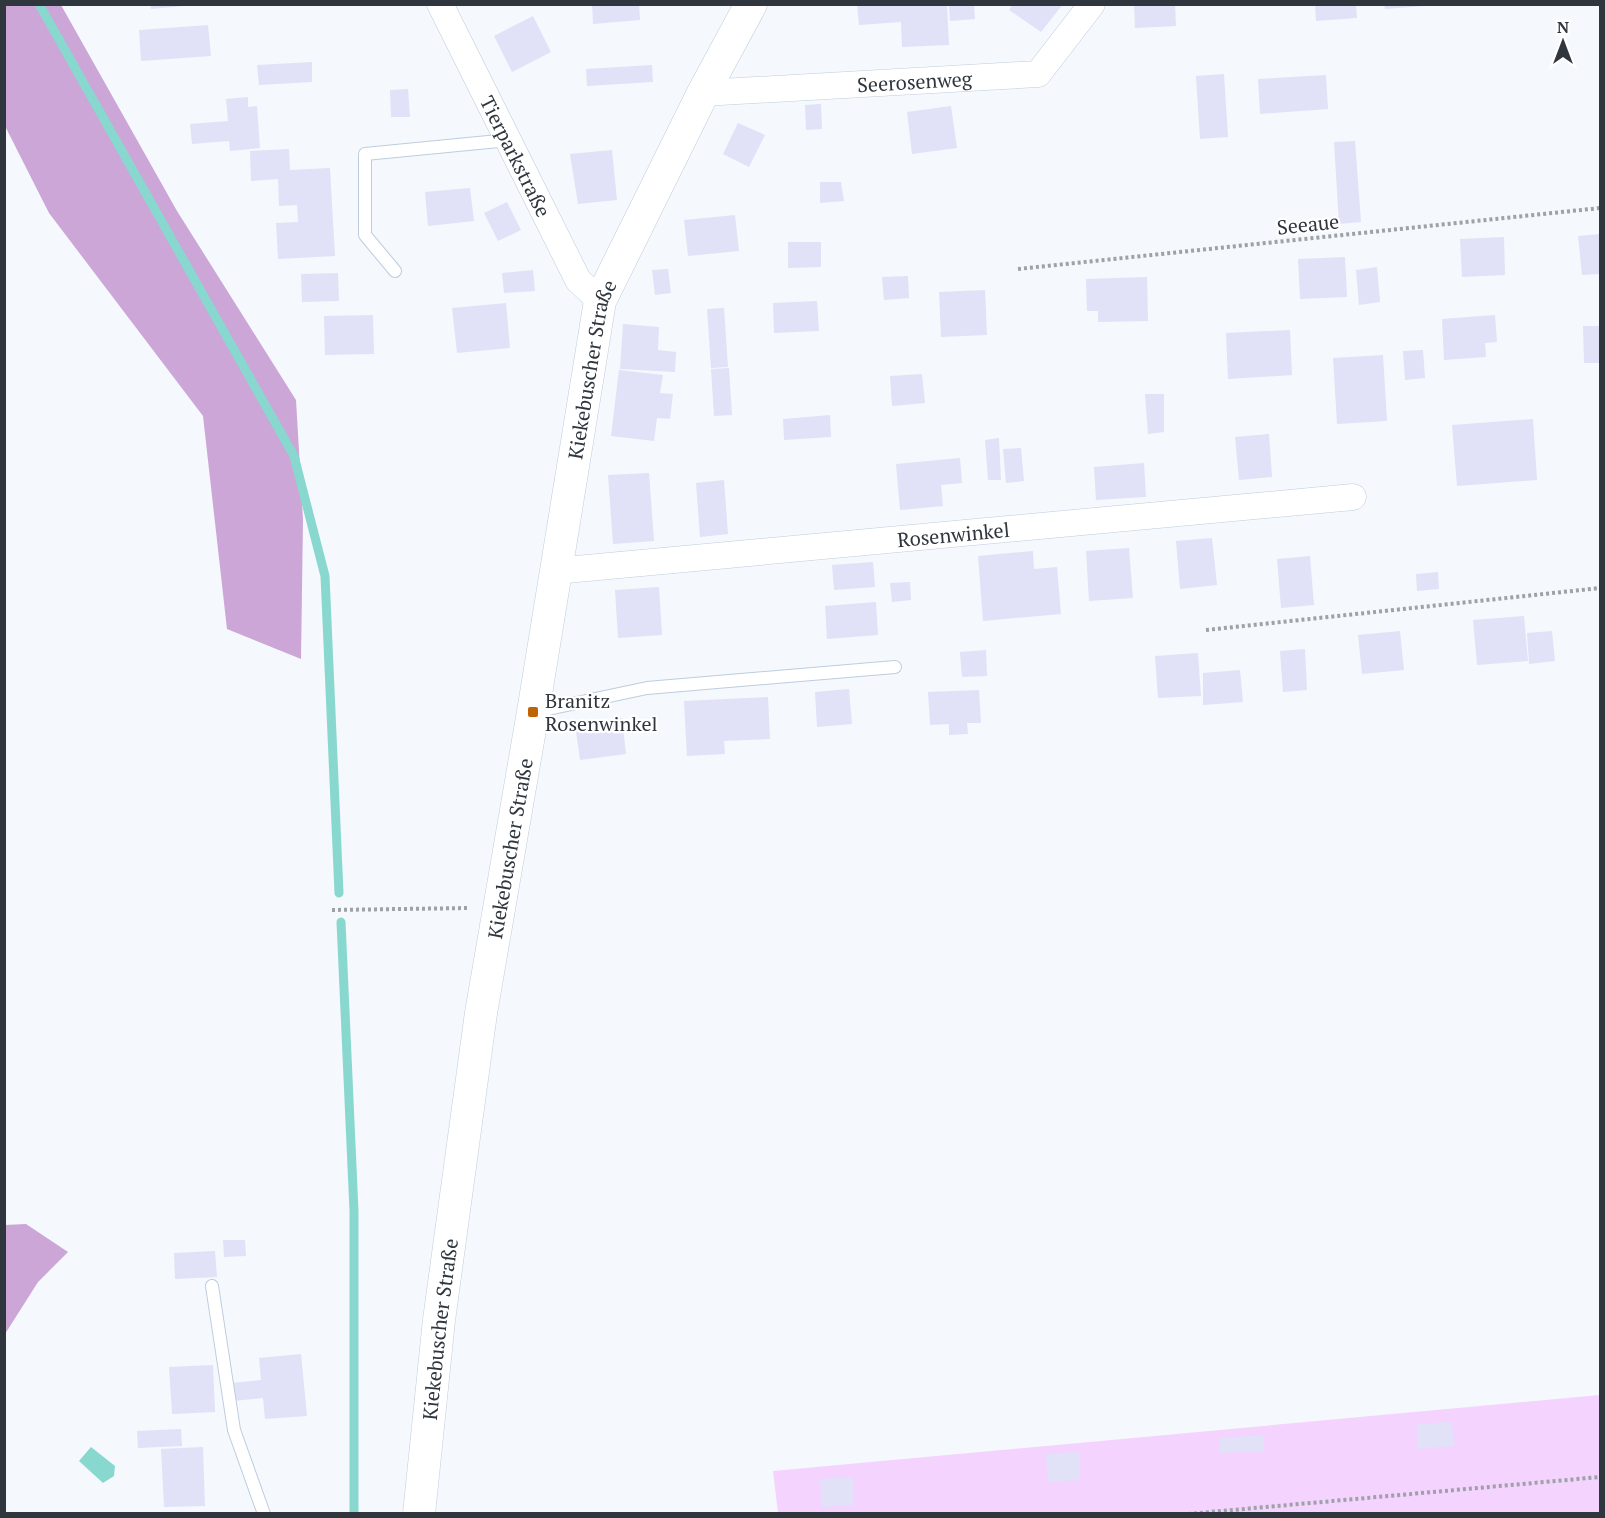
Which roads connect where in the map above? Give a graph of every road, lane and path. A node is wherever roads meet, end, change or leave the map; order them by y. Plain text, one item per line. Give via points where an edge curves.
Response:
1 (440, 4) edge
2 (751, 4) edge
3 (1092, 4) edge
4 (703, 93) junction
5 (509, 140) junction
6 (1600, 208) edge
7 (1018, 269) dead end
8 (395, 271) dead end
9 (600, 301) junction
10 (1353, 497) dead end
11 (555, 571) junction
12 (1600, 588) edge
13 (1206, 630) dead end
14 (895, 667) dead end
15 (533, 712) junction
16 (499, 908) junction
17 (332, 910) dead end
18 (213, 1286) dead end
19 (1600, 1477) edge
20 (264, 1514) edge
21 (419, 1514) edge
22 (1188, 1514) edge

1 - 5 street, Tierparkstraße
2 - 4 street, Kiekebuscher Straße
3 - 4 street, Seerosenweg via 1038,74
4 - 9 street, Kiekebuscher Straße
5 - 8 lane via 365,154 365,235
5 - 9 street, Tierparkstraße via 579,280
6 - 7 path, Seeaue
9 - 11 street, Kiekebuscher Straße
10 - 11 street, Rosenwinkel
11 - 15 street, Kiekebuscher Straße
12 - 13 path
14 - 15 lane via 647,688
15 - 16 street, Kiekebuscher Straße
16 - 17 path
16 - 21 street, Kiekebuscher Straße via 439,1320
18 - 20 lane via 234,1430
19 - 22 path

